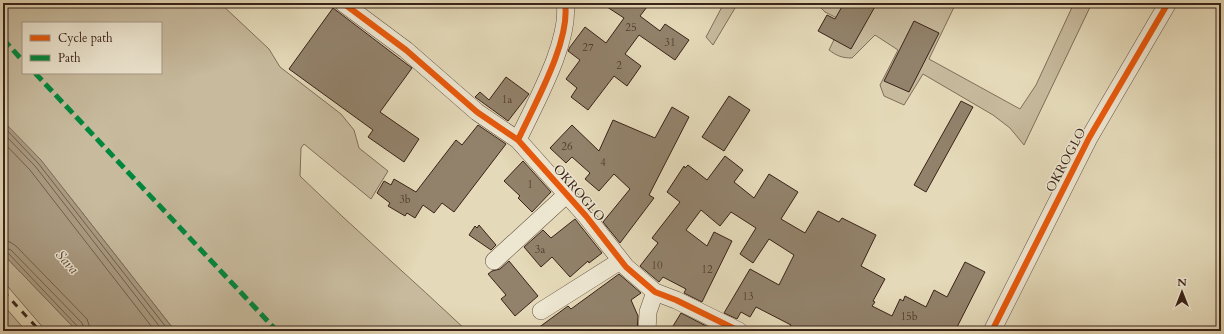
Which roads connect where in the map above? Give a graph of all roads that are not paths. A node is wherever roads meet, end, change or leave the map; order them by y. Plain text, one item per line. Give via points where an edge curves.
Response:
1 (343, 3) edge
2 (1168, 3) edge
3 (565, 8) edge
4 (518, 140) junction
5 (566, 195) junction
6 (494, 261) dead end
7 (620, 261) junction
8 (655, 292) junction
9 (541, 312) dead end
10 (647, 331) edge
11 (739, 331) edge
12 (992, 331) edge

1 - 4 street, OKROGLO via 406,50 477,112
2 - 12 street, OKROGLO via 1089,138
3 - 4 street via 565,29 558,49
4 - 5 street, OKROGLO
5 - 6 street
5 - 7 street, OKROGLO via 586,216
7 - 8 street, OKROGLO
7 - 9 street
8 - 10 street via 648,312
8 - 11 street, OKROGLO

